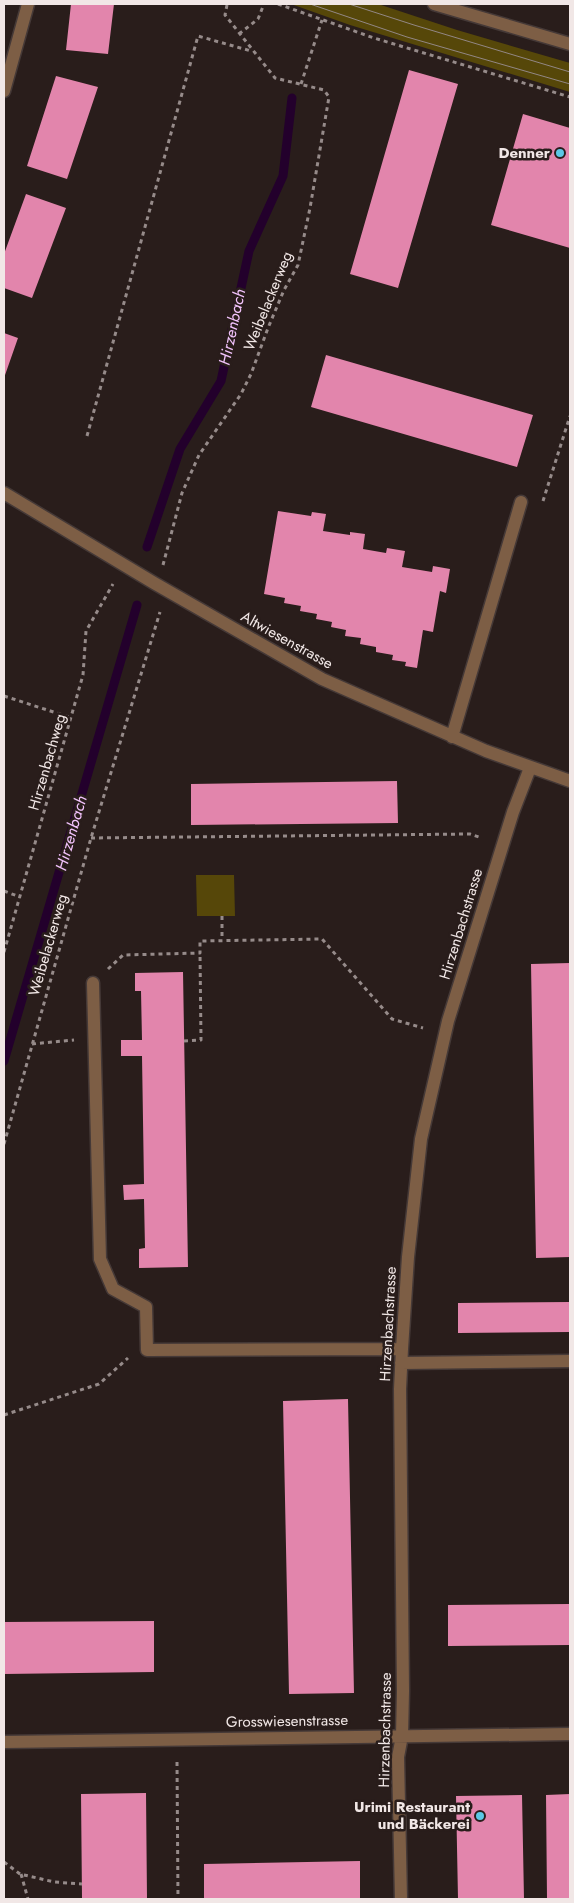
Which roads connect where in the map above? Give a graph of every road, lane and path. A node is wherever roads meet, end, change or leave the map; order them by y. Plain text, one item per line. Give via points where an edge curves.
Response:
1 (28, 4) edge
2 (264, 4) edge
3 (278, 4) edge
4 (434, 4) edge
5 (227, 5) dead end
6 (322, 20) junction
7 (238, 34) junction
8 (570, 44) edge
9 (252, 51) junction
10 (301, 84) junction
11 (4, 91) edge
12 (570, 97) edge
13 (570, 416) edge
14 (87, 436) dead end
15 (4, 493) edge
16 (521, 502) joint
17 (115, 581) dead end
18 (154, 583) junction
19 (161, 610) dead end
20 (4, 696) edge
21 (72, 718) junction
22 (452, 737) junction
23 (530, 768) junction
24 (570, 781) edge
25 (91, 838) junction
26 (485, 838) dead end
27 (4, 891) edge
28 (20, 897) junction
29 (222, 916) dead end
30 (222, 940) junction
31 (4, 952) edge
32 (200, 953) junction
33 (94, 983) joint
34 (424, 1028) dead end
35 (95, 1038) junction
36 (184, 1041) dead end
37 (32, 1044) junction
38 (4, 1144) edge
39 (402, 1349) junction
40 (148, 1350) junction
41 (570, 1361) edge
42 (401, 1363) junction
43 (4, 1415) edge
44 (570, 1734) edge
45 (402, 1736) junction
46 (4, 1742) edge
47 (177, 1761) dead end
48 (4, 1862) edge
49 (20, 1874) junction
50 (82, 1884) dead end
51 (28, 1899) edge
52 (178, 1899) edge
53 (401, 1899) edge

1 - 11 street
2 - 7 path via 258,19
3 - 6 path
4 - 8 street
5 - 7 path, Weibelackerweg via 225,15
6 - 10 path
6 - 12 path
7 - 9 path, Weibelackerweg
9 - 10 path, Weibelackerweg via 274,78
9 - 14 path via 198,36
10 - 18 path, Weibelackerweg via 324,90 329,97 298,265 284,290 241,394 199,455 182,493 164,562
13 - 16 path via 542,504
15 - 18 street, Altwiesenstrasse
16 - 22 street
17 - 21 path, Hirzenbachweg via 86,631 83,674
18 - 22 street, Altwiesenstrasse via 322,679
19 - 25 path, Weibelackerweg
20 - 21 path
21 - 28 path, Hirzenbachweg
22 - 23 street, Altwiesenstrasse
23 - 24 street, Altwiesenstrasse
23 - 39 street, Hirzenbachstrasse via 513,812 448,1021 423,1130 408,1257
25 - 26 path via 470,834
25 - 37 path, Weibelackerweg
27 - 28 path
28 - 31 path, Hirzenbachweg
29 - 30 path
30 - 32 path via 200,940
30 - 34 path via 322,939 392,1020
32 - 33 path via 123,954
32 - 36 path via 201,1040
33 - 35 street
35 - 37 path
35 - 40 street via 100,1259 113,1289 146,1307
37 - 38 path, Weibelackerweg
39 - 40 street
39 - 42 street, Hirzenbachstrasse
40 - 43 path via 127,1358 99,1384
41 - 42 street
42 - 45 street, Hirzenbachstrasse
44 - 45 street, Grosswiesenstrasse
45 - 46 street, Grosswiesenstrasse
45 - 53 street, Hirzenbachstrasse via 398,1757
47 - 52 path
48 - 49 path
49 - 50 path
49 - 51 path

